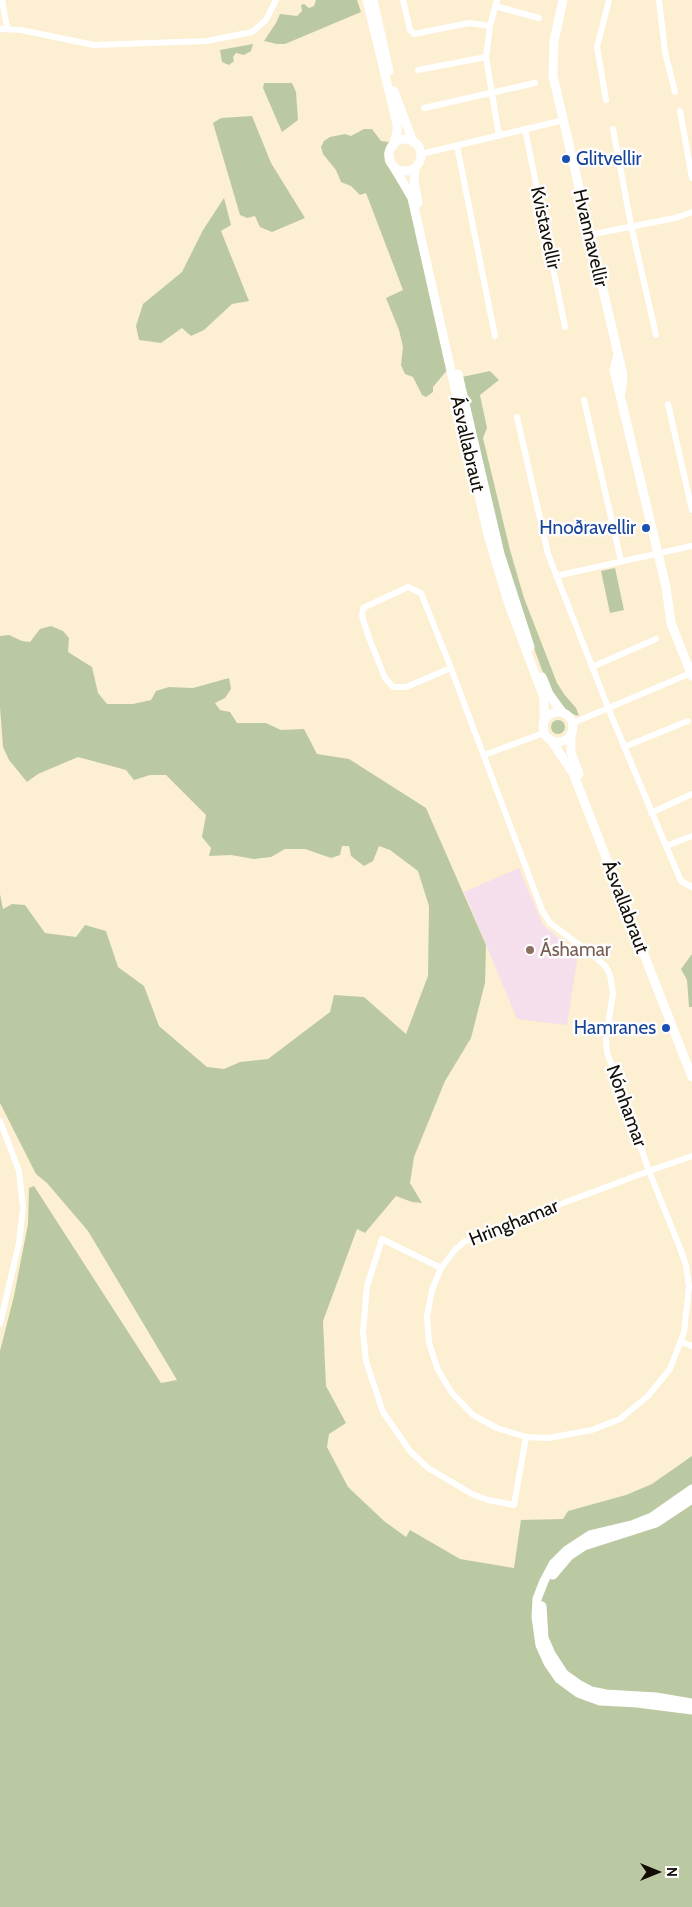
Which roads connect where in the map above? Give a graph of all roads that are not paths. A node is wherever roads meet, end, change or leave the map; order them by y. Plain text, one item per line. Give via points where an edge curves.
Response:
1 (2, 0) edge
2 (276, 0) edge
3 (367, 0) edge
4 (373, 0) edge
5 (403, 0) edge
6 (563, 0) edge
7 (609, 0) edge
8 (659, 0) edge
9 (496, 3) edge
10 (539, 18) dead end
11 (490, 26) junction
12 (4, 28) edge
13 (486, 57) junction
14 (418, 70) dead end
15 (535, 83) dead end
16 (675, 92) dead end
17 (490, 93) junction
18 (606, 100) dead end
19 (424, 108) dead end
20 (680, 111) dead end
21 (564, 120) junction
22 (525, 129) junction
23 (612, 129) dead end
24 (499, 136) junction
25 (413, 142) junction
26 (393, 146) junction
27 (457, 146) junction
28 (421, 154) junction
29 (394, 167) junction
30 (415, 168) junction
31 (692, 178) edge
32 (692, 212) edge
33 (630, 226) junction
34 (589, 235) junction
35 (565, 327) dead end
36 (656, 335) dead end
37 (496, 336) dead end
38 (584, 400) dead end
39 (668, 404) dead end
40 (517, 417) dead end
41 (692, 510) edge
42 (692, 546) edge
43 (658, 553) junction
44 (621, 562) junction
45 (556, 576) junction
46 (656, 639) dead end
47 (592, 667) junction
48 (451, 668) junction
49 (691, 674) edge
50 (608, 708) junction
51 (562, 712) junction
52 (544, 719) junction
53 (688, 721) dead end
54 (573, 723) junction
55 (544, 733) junction
56 (571, 735) junction
57 (550, 740) junction
58 (624, 747) junction
59 (484, 755) junction
60 (692, 794) edge
61 (652, 813) junction
62 (692, 836) edge
63 (666, 846) junction
64 (692, 887) edge
65 (692, 1063) edge
66 (692, 1077) edge
67 (0, 1121) edge
68 (692, 1156) edge
69 (649, 1171) junction
70 (441, 1268) junction
71 (0, 1324) edge
72 (681, 1342) junction
73 (692, 1346) edge
74 (526, 1437) junction
75 (692, 1489) edge
76 (692, 1499) edge
77 (692, 1703) edge
78 (692, 1710) edge

1 - 12 street
2 - 12 street via 266,20 252,32 207,41 94,45
3 - 26 main road via 397,124
4 - 25 main road via 395,96
5 - 11 street via 410,30 414,34 469,23
6 - 21 main road, Hvannavellir via 552,67
7 - 18 street via 597,47
8 - 16 street
9 - 10 street
9 - 11 street
11 - 13 street
13 - 14 street
13 - 17 street
15 - 17 street
17 - 19 street
17 - 24 street
20 - 31 street
21 - 22 street
21 - 34 main road, Hvannavellir
22 - 24 street
22 - 35 street, Kvistavellir
23 - 33 street
24 - 27 street
25 - 26 main road via 400,141
25 - 28 main road
26 - 29 main road via 390,157
27 - 28 street
27 - 37 street
28 - 30 main road
29 - 30 main road via 407,171
29 - 52 main road, Ásvallabraut via 412,198 488,535 508,605 544,698
30 - 51 main road, Ásvallabraut via 416,197 500,554 536,662 549,694
32 - 33 street
33 - 34 street
33 - 36 street
34 - 43 main road, Hvannavellir via 617,358 614,370
38 - 44 street
39 - 41 street
40 - 45 street via 540,525
42 - 43 street
43 - 44 street
43 - 49 main road, Hvannavellir via 670,623
44 - 45 street
45 - 47 street
46 - 47 street
47 - 50 street
48 - 48 street via 406,687 393,687 385,678 369,638 362,616 364,608 408,587 417,589
48 - 59 street
49 - 50 street
50 - 54 street
50 - 58 street
51 - 52 main road via 550,713
51 - 54 main road
52 - 55 main road
53 - 58 street
54 - 56 main road
55 - 57 main road
55 - 59 street
56 - 57 main road via 560,742
56 - 65 main road, Ásvallabraut via 572,758
57 - 66 main road, Ásvallabraut via 573,773
58 - 61 street
59 - 69 street, Nónhamar via 542,910 550,922 606,967 613,984 606,1048
60 - 61 street
61 - 63 street
62 - 63 street
63 - 64 street via 681,881
67 - 71 street via 19,1171 23,1208 19,1243
68 - 69 street, Hringhamar
69 - 70 street, Hringhamar via 464,1242
69 - 72 street, Hringhamar via 686,1265 688,1297
70 - 74 street, Hringhamar via 427,1316 429,1343 438,1370 452,1393 473,1415 497,1428
70 - 74 street via 382,1239 367,1286 364,1332 366,1361 383,1412 410,1452 428,1468 472,1494 514,1505
72 - 73 street
72 - 74 street, Hringhamar via 676,1358 660,1383 620,1419 572,1435
75 - 78 main road via 646,1519 590,1535 567,1550 553,1564 544,1581 537,1599 536,1618 543,1655 559,1678 578,1693 600,1701
76 - 77 main road via 656,1522 576,1550 551,1577 544,1594 542,1612 544,1638 551,1654 564,1674 584,1688 606,1694

